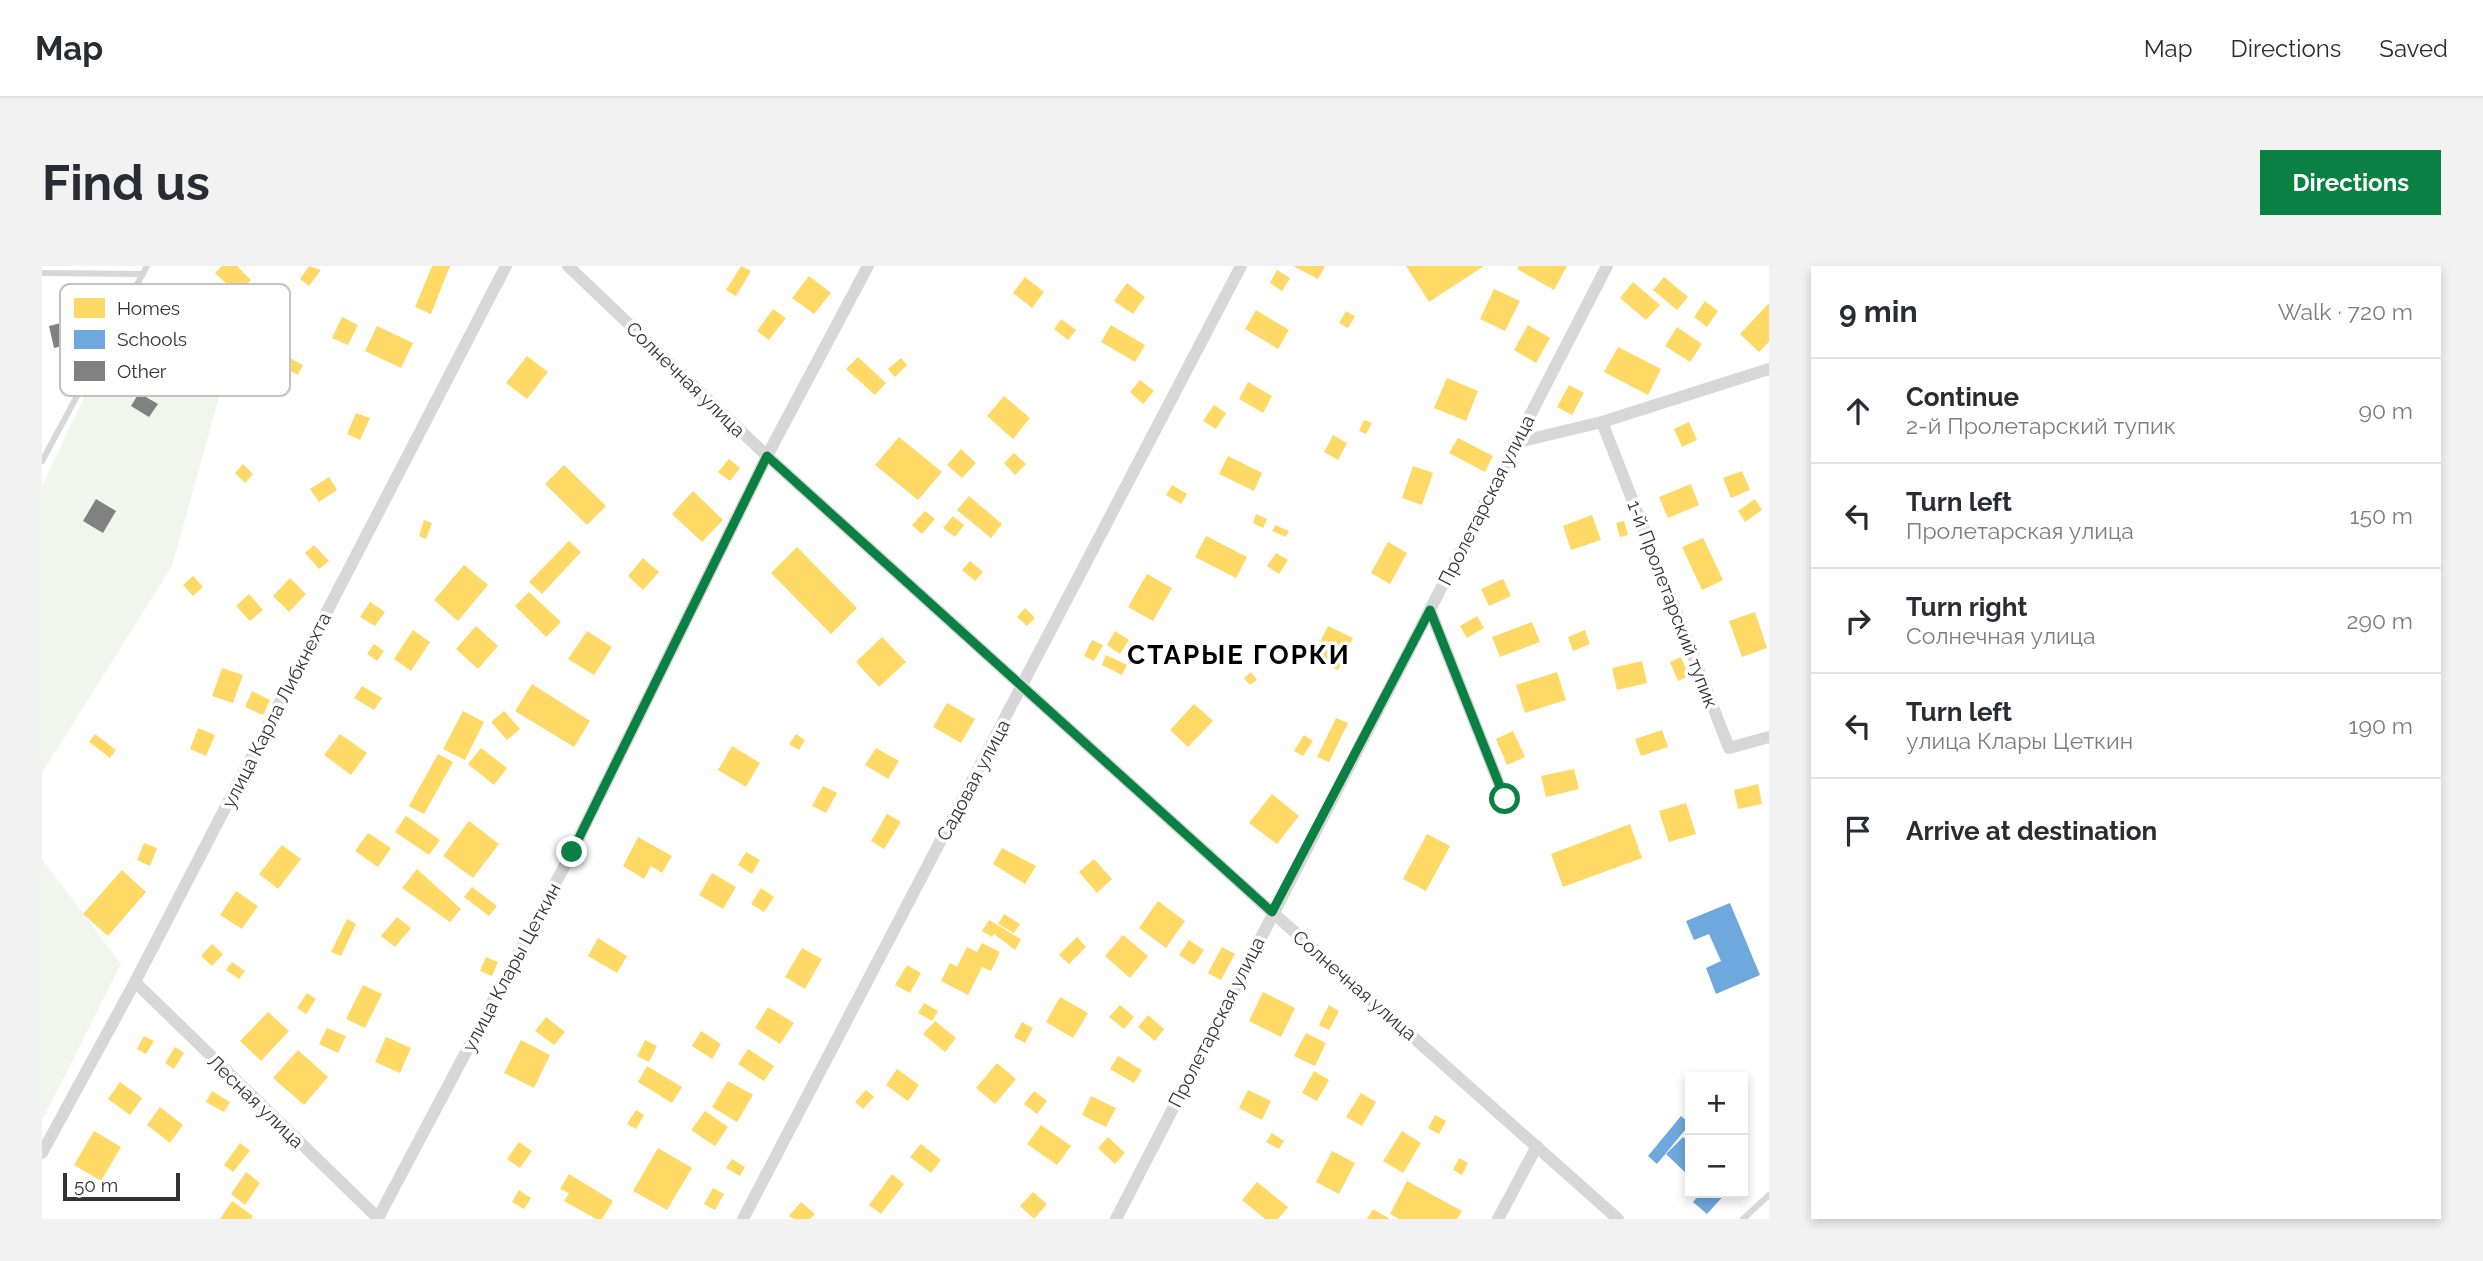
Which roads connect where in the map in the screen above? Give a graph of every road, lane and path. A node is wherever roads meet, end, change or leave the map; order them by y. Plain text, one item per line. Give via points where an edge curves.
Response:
1 (147, 266) edge
2 (506, 266) edge
3 (568, 266) edge
4 (868, 266) edge
5 (1241, 266) edge
6 (1607, 266) edge
7 (42, 273) edge
8 (142, 274) junction
9 (137, 284) edge
10 (1769, 369) edge
11 (77, 396) edge
12 (1602, 422) junction
13 (1514, 443) junction
14 (767, 456) junction
15 (42, 461) edge
16 (1430, 610) junction
17 (1023, 685) junction
18 (1769, 737) edge
19 (1505, 799) dead end
20 (1272, 912) junction
21 (135, 982) junction
22 (1537, 1146) junction
23 (42, 1153) edge
24 (1769, 1195) edge
25 (378, 1218) edge
26 (743, 1219) edge
27 (1116, 1219) edge
28 (1498, 1219) edge
29 (1618, 1219) edge
30 (1743, 1219) edge

1 - 8 lane
2 - 21 street, улица Карла Либкнехта
3 - 14 street, Солнечная улица
4 - 14 street, улица Клары Цеткин
5 - 17 street, Садовая улица
6 - 13 street, Пролетарская улица
7 - 8 lane
8 - 9 lane
10 - 12 street
11 - 15 lane
12 - 13 street
12 - 18 street, 1-й Пролетарский тупик via 1729,748
13 - 16 street, Пролетарская улица
14 - 17 street, Солнечная улица
14 - 25 street, улица Клары Цеткин via 572,852
16 - 19 street
16 - 20 street, Пролетарская улица
17 - 20 street, Солнечная улица
17 - 26 street, Садовая улица
20 - 22 street, Солнечная улица
20 - 27 street, Пролетарская улица
21 - 23 street, улица Карла Либкнехта
21 - 25 street, Лесная улица
22 - 28 street
22 - 29 street, Солнечная улица
24 - 30 lane

